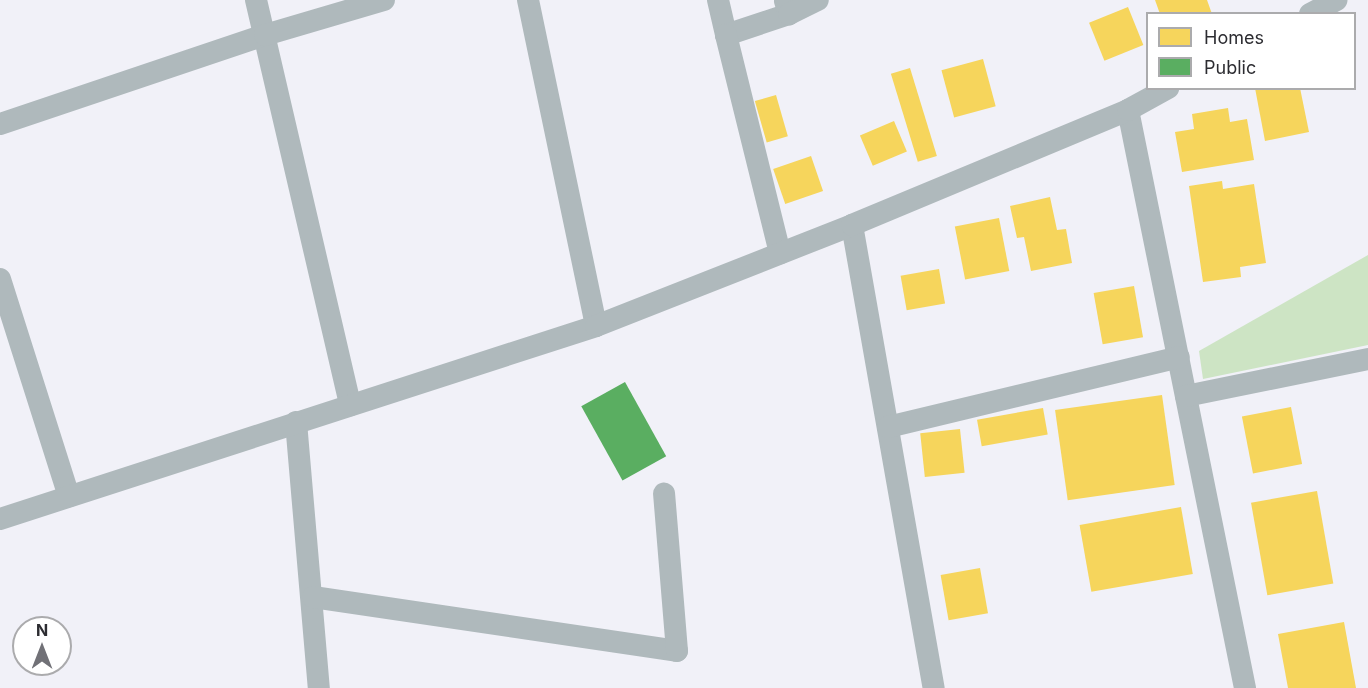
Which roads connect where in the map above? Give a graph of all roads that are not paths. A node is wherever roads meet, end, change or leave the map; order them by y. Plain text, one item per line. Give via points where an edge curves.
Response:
1 (256, 0) edge
2 (384, 0) edge
3 (528, 0) edge
4 (718, 0) edge
5 (818, 0) edge
6 (1336, 0) edge
7 (787, 7) edge
8 (1314, 12) edge
9 (265, 35) junction
10 (726, 35) junction
11 (1164, 90) edge
12 (1128, 110) junction
13 (0, 124) edge
14 (852, 225) junction
15 (780, 253) junction
16 (0, 279) edge
17 (596, 326) junction
18 (1179, 357) junction
19 (1368, 359) edge
20 (1186, 396) junction
21 (350, 405) junction
22 (296, 422) junction
23 (888, 427) junction
24 (664, 494) dead end
25 (69, 496) junction
26 (0, 519) edge
27 (313, 597) junction
28 (319, 688) edge
29 (934, 688) edge
30 (1245, 688) edge

1 - 9 street
2 - 9 street
3 - 17 street
4 - 10 street
5 - 7 street
6 - 8 street
7 - 10 street
9 - 13 street
9 - 21 street
10 - 15 street
11 - 12 street
12 - 14 street
12 - 18 street
14 - 15 street
14 - 23 street
15 - 17 street
16 - 25 street
17 - 21 street
18 - 20 street
18 - 23 street
19 - 20 street
20 - 30 street
21 - 22 street
22 - 25 street
22 - 27 street
23 - 29 street
24 - 27 street via 677,651
25 - 26 street
27 - 28 street

